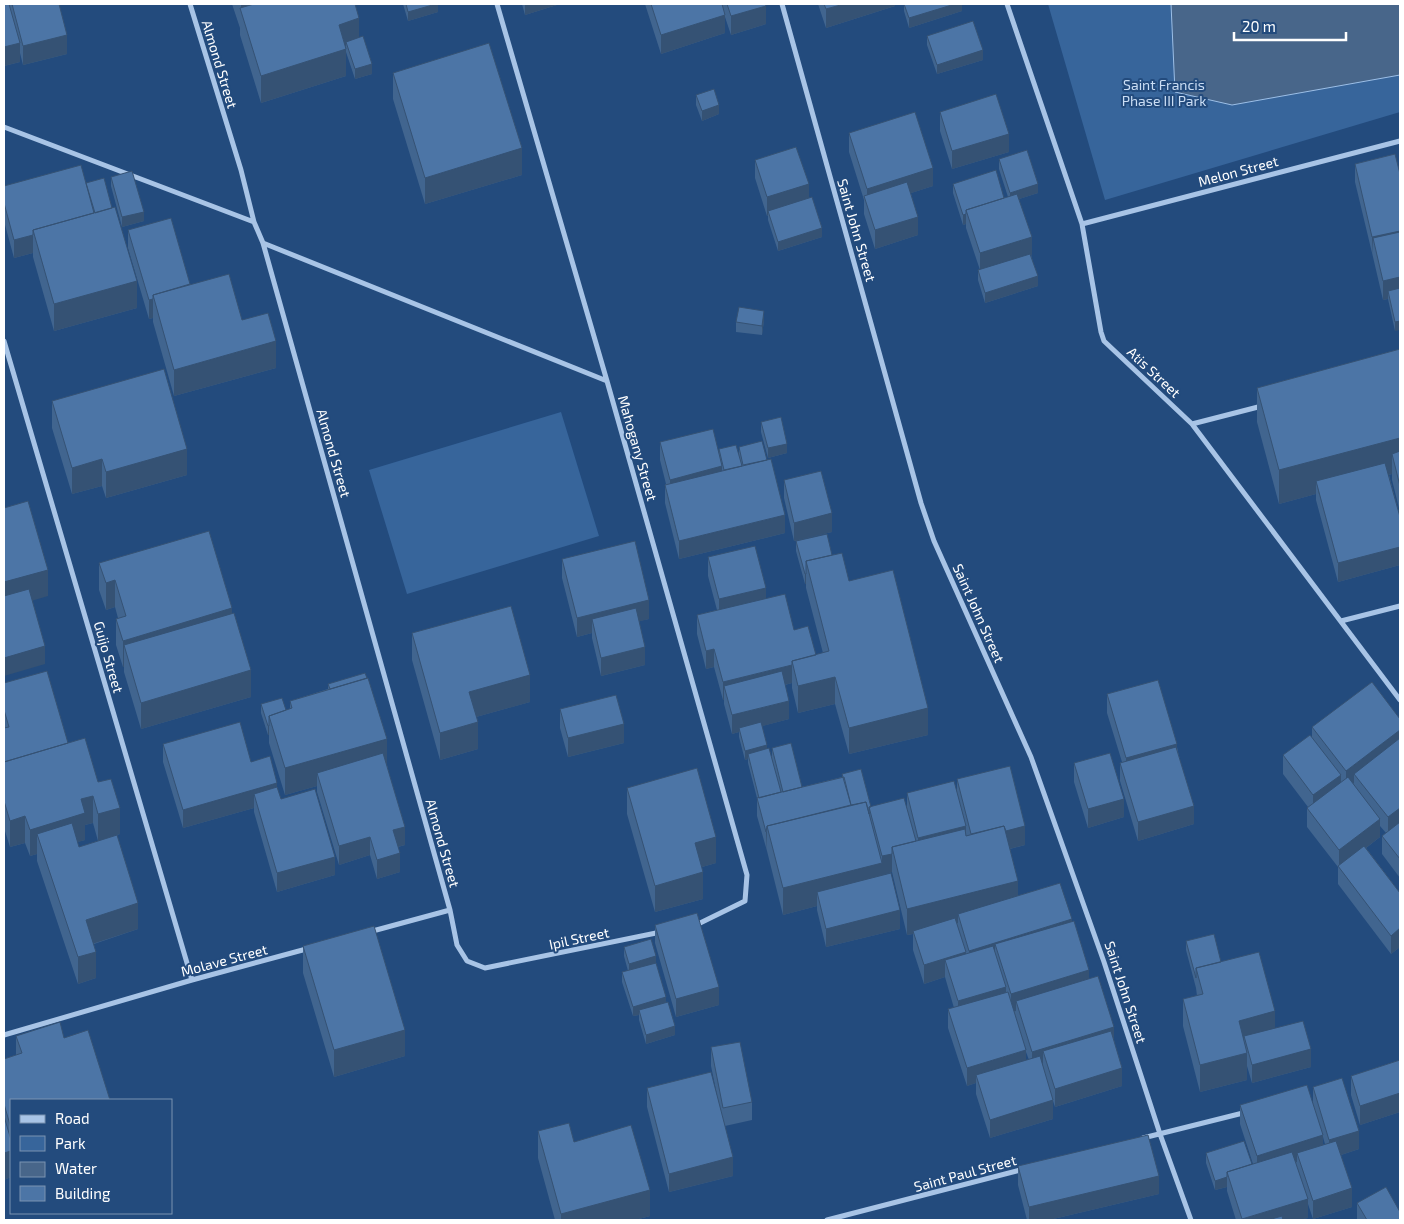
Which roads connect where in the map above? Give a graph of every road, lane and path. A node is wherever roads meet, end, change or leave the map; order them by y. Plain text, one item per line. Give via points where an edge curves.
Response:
1 (190, 4) edge
2 (497, 4) edge
3 (782, 4) edge
4 (1007, 4) edge
5 (4, 127) edge
6 (1400, 141) edge
7 (254, 222) junction
8 (1082, 224) junction
9 (264, 243) junction
10 (4, 341) edge
11 (607, 382) junction
12 (1268, 405) edge
13 (1192, 424) junction
14 (1400, 606) edge
15 (1341, 621) junction
16 (1400, 700) edge
17 (450, 910) junction
18 (690, 926) edge
19 (671, 930) edge
20 (364, 934) edge
21 (316, 946) edge
22 (192, 980) junction
23 (4, 1035) edge
24 (1256, 1110) edge
25 (1160, 1134) junction
26 (1141, 1139) edge
27 (1027, 1168) edge
28 (827, 1220) edge
29 (1191, 1220) edge

1 - 7 street, Almond Street
2 - 11 street, Mahogany Street
3 - 25 street, Saint John Street via 921,503 934,541 1031,757 1104,962
4 - 8 street, Atis Street
5 - 7 street
6 - 8 street, Melon Street
7 - 9 street, Almond Street
8 - 13 street, Atis Street via 1104,341
9 - 11 street
9 - 17 street, Almond Street
10 - 22 street, Guijo Street
11 - 18 street, Mahogany Street via 747,874 745,901
12 - 13 street
13 - 15 street, Atis Street
14 - 15 street
15 - 16 street, Atis Street
17 - 19 street, Ipil Street via 457,945 467,961 486,968
17 - 20 street
21 - 22 street, Molave Street
22 - 23 street, Molave Street
24 - 25 street
25 - 26 street
25 - 29 street, Saint John Street
27 - 28 street, Saint Paul Street

